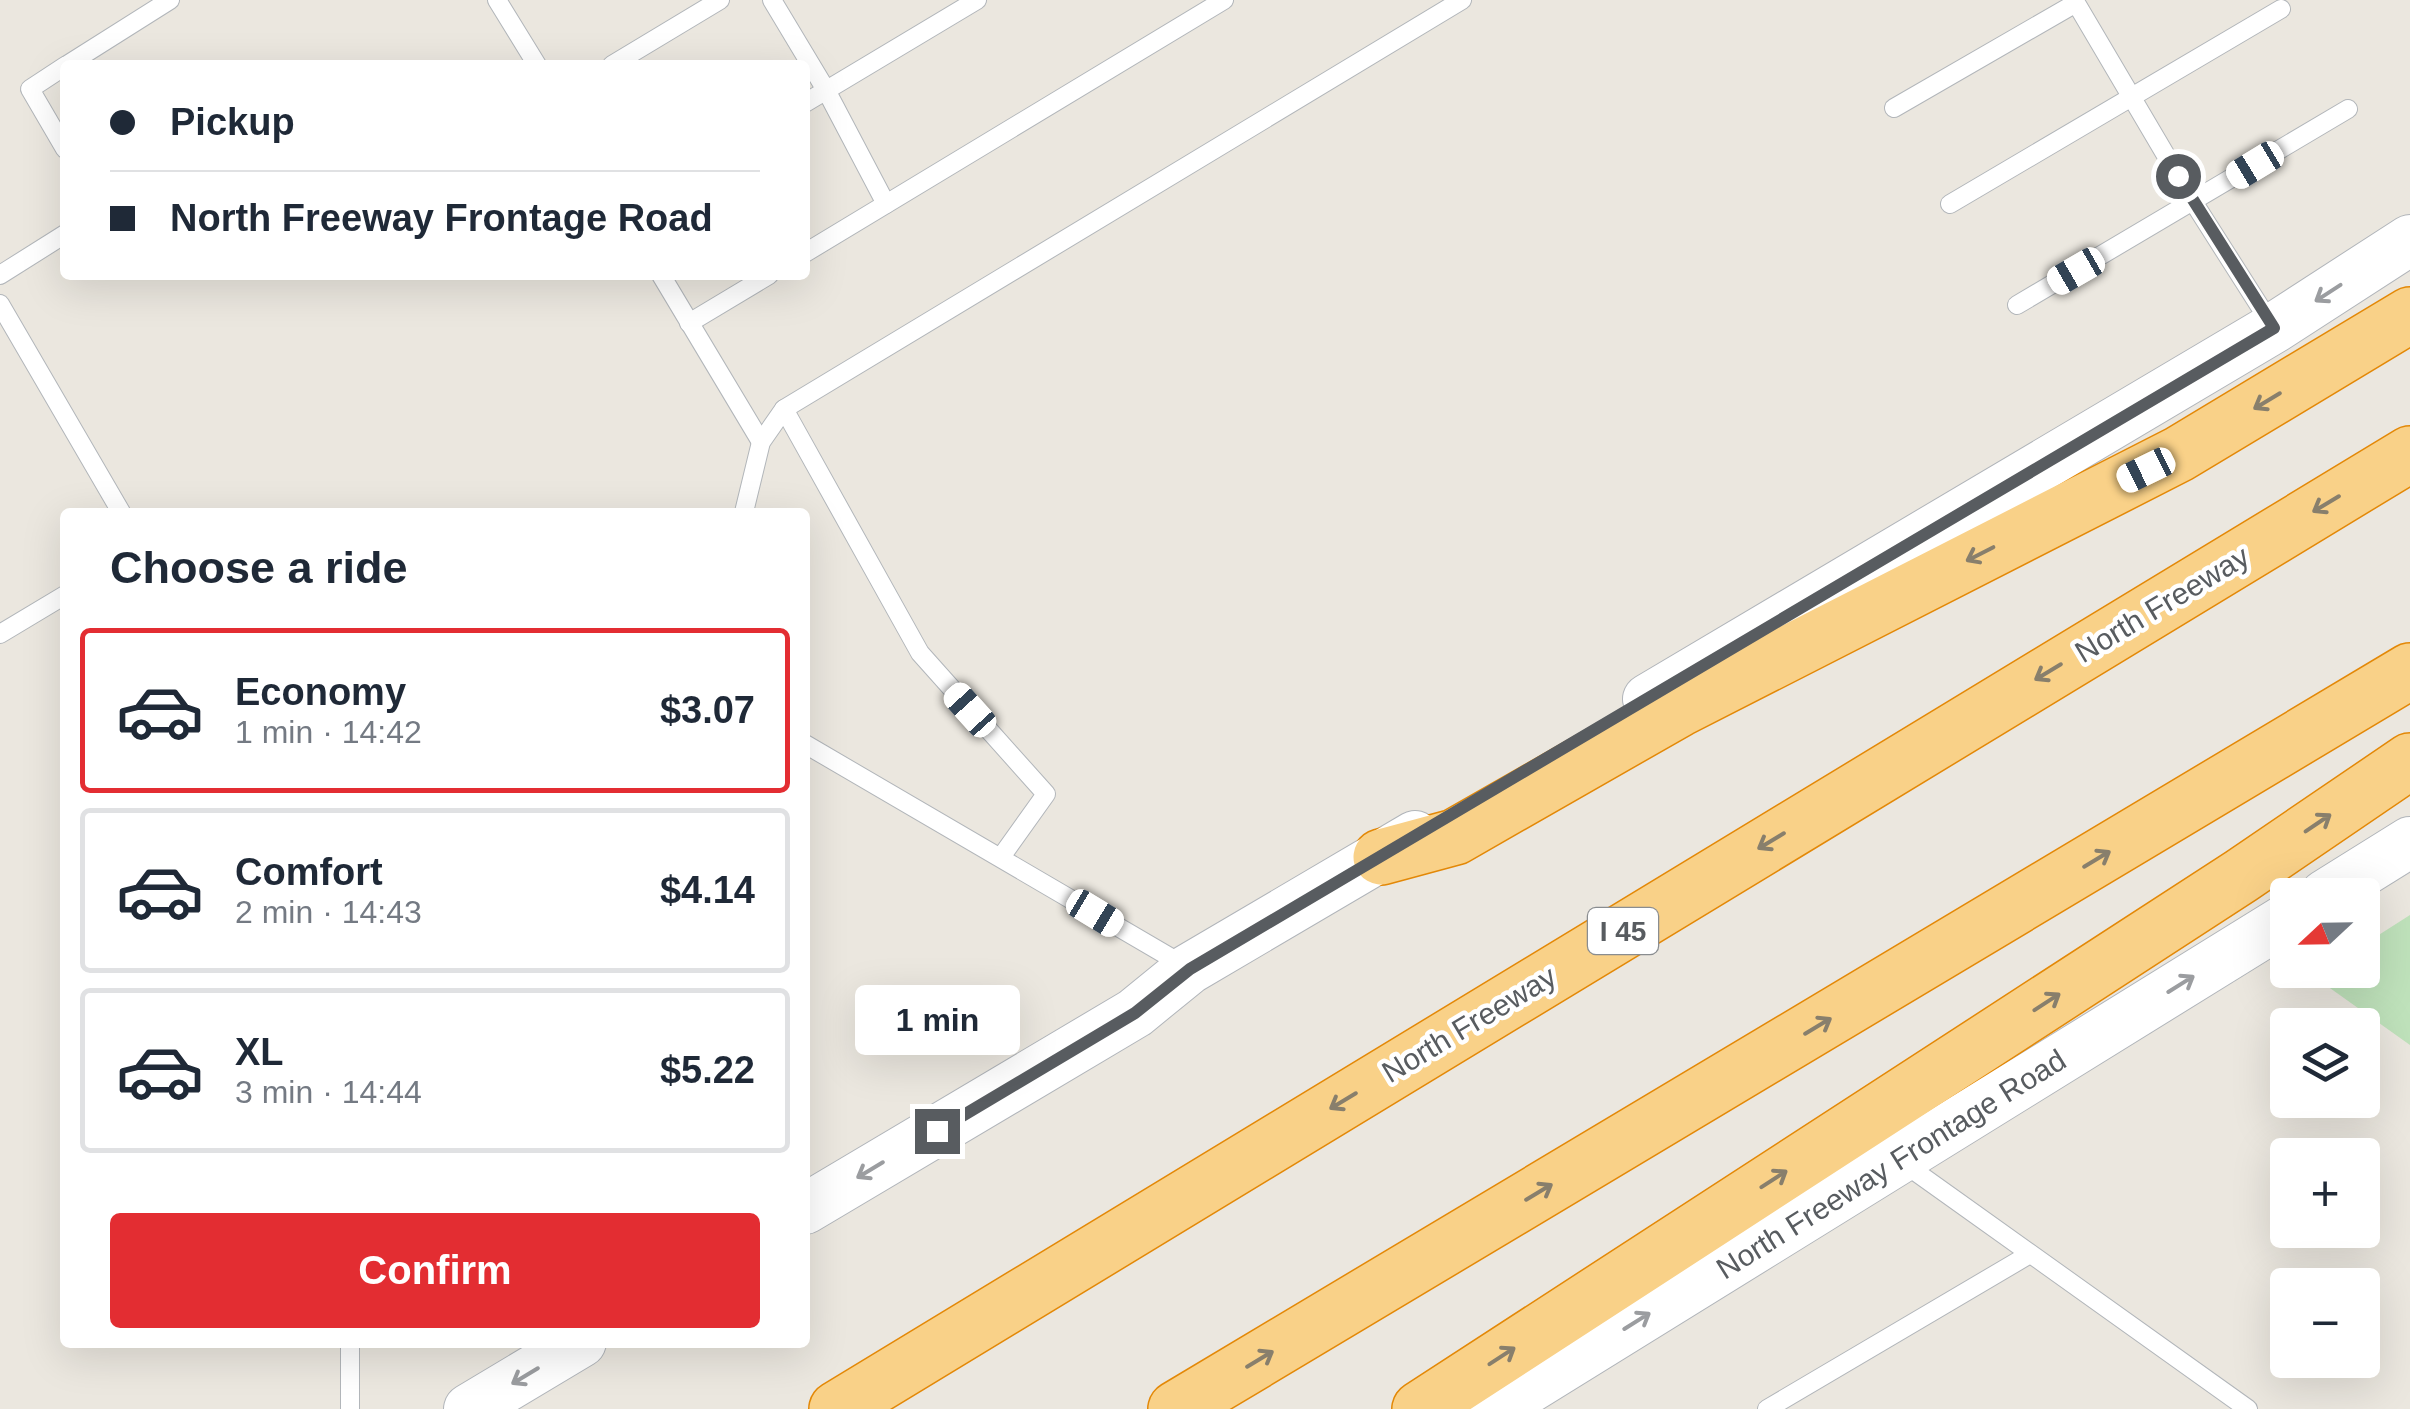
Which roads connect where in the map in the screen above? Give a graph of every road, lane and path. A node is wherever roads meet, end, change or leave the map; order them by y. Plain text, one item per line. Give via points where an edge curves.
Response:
1 (170, 0) edge
2 (498, 0) edge
3 (720, 0) edge
4 (772, 0) edge
5 (977, 0) edge
6 (1224, 0) edge
7 (1462, 0) edge
8 (2079, 2) edge
9 (2281, 9) dead end
10 (75, 60) edge
11 (533, 60) edge
12 (620, 60) edge
13 (808, 60) edge
14 (810, 63) edge
15 (60, 70) edge
16 (826, 90) junction
17 (2133, 98) junction
18 (810, 99) edge
19 (1894, 108) dead end
20 (2348, 109) dead end
21 (60, 140) edge
22 (2194, 202) junction
23 (886, 204) junction
24 (1950, 204) dead end
25 (60, 237) edge
26 (2410, 240) edge
27 (810, 250) edge
28 (0, 276) edge
29 (664, 280) edge
30 (760, 280) edge
31 (0, 304) edge
32 (2018, 305) dead end
33 (2410, 315) edge
34 (689, 323) junction
35 (2274, 328) junction
36 (784, 409) junction
37 (760, 442) junction
38 (2410, 454) edge
39 (119, 508) edge
40 (745, 508) edge
41 (60, 598) edge
42 (0, 634) edge
43 (2410, 671) edge
44 (810, 747) edge
45 (2410, 761) edge
46 (2410, 842) edge
47 (1000, 857) junction
48 (1381, 857) junction
49 (2352, 878) edge
50 (2270, 929) edge
51 (1190, 969) junction
52 (1899, 1160) junction
53 (810, 1206) edge
54 (2030, 1254) junction
55 (350, 1348) edge
56 (571, 1348) edge
57 (350, 1409) edge
58 (469, 1409) edge
59 (837, 1409) edge
60 (1176, 1409) edge
61 (1420, 1409) edge
62 (1494, 1409) edge
63 (1767, 1409) edge
64 (2248, 1409) edge

1 - 10 lane
2 - 11 lane
3 - 12 lane
4 - 13 lane
5 - 16 lane
6 - 23 lane
7 - 36 lane
8 - 17 lane
8 - 19 lane
9 - 17 lane
14 - 16 lane
15 - 21 lane via 30,89
16 - 18 lane
16 - 23 lane
17 - 22 lane
17 - 24 lane
20 - 22 lane
22 - 32 lane
22 - 35 lane
23 - 27 lane
25 - 28 lane
26 -> 35 main road
29 - 34 lane
30 - 34 lane
31 - 39 lane
33 -> 48 highway via 2179,454 1679,709 1455,837
34 - 37 lane
35 - 48 main road
36 - 37 lane
36 - 47 lane via 920,653 1046,794
37 - 40 lane
38 -> 59 highway, North Freeway / I 45
41 - 42 lane
60 -> 43 highway
44 - 47 lane
61 -> 45 highway
46 - 49 main road
47 - 51 lane
48 - 51 main road
52 -> 50 main road, North Freeway Frontage Road
51 -> 53 main road via 1135,1013
52 - 54 lane
62 -> 52 main road, North Freeway Frontage Road
54 - 63 lane
54 - 64 lane
55 - 57 lane
56 -> 58 main road

